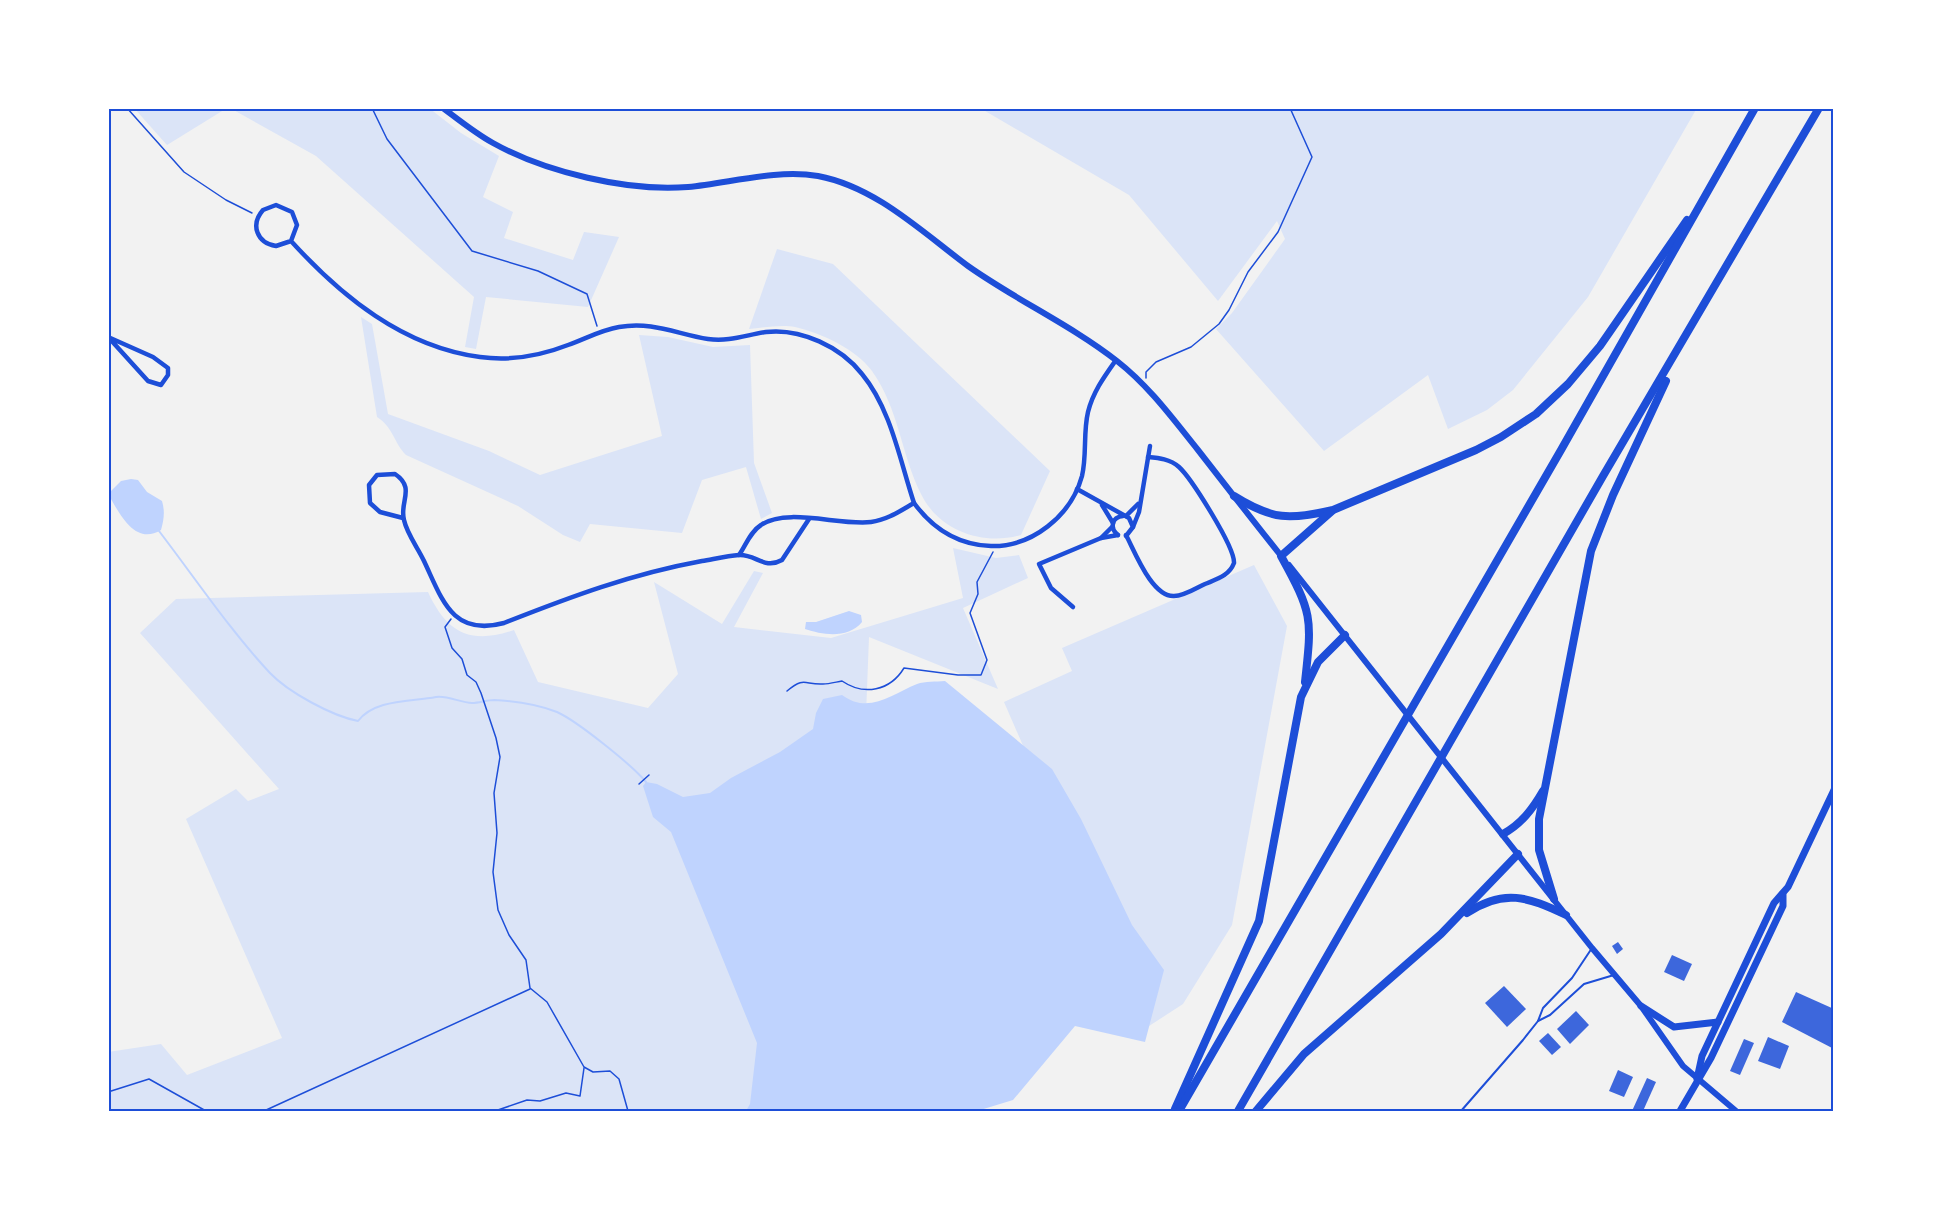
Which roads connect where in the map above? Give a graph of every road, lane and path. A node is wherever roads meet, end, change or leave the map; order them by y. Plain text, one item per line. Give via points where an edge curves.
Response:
1 (127, 108) edge
2 (372, 108) edge
3 (443, 108) edge
4 (1290, 108) edge
5 (1755, 108) edge
6 (1819, 108) edge
7 (1712, 186) junction
8 (258, 216) junction
9 (291, 241) junction
10 (598, 332) junction
11 (109, 337) edge
12 (1674, 359) junction
13 (1116, 360) junction
14 (1151, 393) junction
15 (1150, 446) dead end
16 (1148, 457) junction
17 (1077, 489) junction
18 (1234, 496) junction
19 (1140, 499) junction
20 (1100, 502) junction
21 (914, 503) junction
22 (1333, 510) junction
23 (1125, 516) junction
24 (403, 518) junction
25 (809, 519) junction
26 (1112, 525) junction
27 (1133, 527) junction
28 (1118, 535) junction
29 (1126, 536) junction
30 (1101, 538) junction
31 (997, 546) junction
32 (739, 555) junction
33 (1281, 556) junction
34 (1073, 607) dead end
35 (454, 616) junction
36 (1345, 635) junction
37 (787, 691) dead end
38 (1304, 692) junction
39 (649, 775) dead end
40 (639, 784) dead end
41 (1545, 788) junction
42 (1834, 790) edge
43 (1503, 834) junction
44 (1518, 854) junction
45 (1783, 895) junction
46 (1554, 899) junction
47 (1566, 915) junction
48 (1450, 924) junction
49 (1592, 948) junction
50 (1615, 975) junction
51 (530, 988) junction
52 (1641, 1006) junction
53 (1538, 1021) junction
54 (1718, 1022) junction
55 (584, 1067) junction
56 (1697, 1079) junction
57 (108, 1092) edge
58 (206, 1111) edge
59 (264, 1111) edge
60 (466, 1111) edge
61 (476, 1111) edge
62 (495, 1111) edge
63 (628, 1111) edge
64 (1174, 1111) edge
65 (1179, 1111) edge
66 (1238, 1111) edge
67 (1257, 1111) edge
68 (1461, 1111) edge
69 (1680, 1111) edge
70 (1736, 1111) edge

1 - 8 path via 184,172
2 - 10 path via 387,139 472,251 538,271 587,294
3 - 13 main road via 494,143 539,163 619,183 669,188 794,174 837,181 893,209 996,286
4 - 14 path via 1312,158 1278,232 1248,272 1219,324 1191,347 1156,362 1146,372
5 - 7 highway
6 - 12 highway
7 - 22 highway via 1600,346 1536,414 1476,450
7 - 65 highway
8 - 9 street via 257,231 264,242 279,246
8 - 9 street via 272,206 289,209 297,225
9 - 10 street via 327,279 361,306 412,337 454,352 495,359 524,357 553,351
10 - 21 street via 653,326 721,340 780,332 832,348 854,365 876,393
11 - 11 street via 168,368 161,385 148,381
12 - 41 highway via 1591,551
12 - 66 highway
13 - 14 main road
13 - 17 street via 1091,401 1084,465
14 - 18 main road
15 - 16 street
16 - 19 street
16 - 29 street via 1168,460 1181,469 1231,545 1234,562 1225,575 1184,594 1170,596 1147,576
17 - 20 street
17 - 31 street via 1058,518 1041,531
18 - 22 highway via 1265,513 1287,518
18 - 33 main road
19 - 23 street
19 - 27 street
20 - 23 street
20 - 26 street
21 - 25 street via 871,522
21 - 31 street via 947,534 969,543
22 - 33 highway
23 - 26 street
23 - 27 street
24 - 24 street via 380,512 370,503 369,485 377,475 395,474 404,482 407,494
24 - 35 street
25 - 32 street via 762,524
25 - 32 street via 782,560 764,564
26 - 28 street
26 - 30 street
27 - 29 street
28 - 29 street
28 - 30 street
30 - 34 street via 1039,564 1051,588
31 - 37 path via 977,582 978,594 970,613 987,660 981,675 904,668 892,681 867,692 842,681 820,685 809,681 795,684
32 - 35 street via 636,574 495,625 477,627
33 - 36 main road
33 - 38 highway via 1309,613 1310,648
35 - 51 path via 445,627 452,648 481,693 500,757 494,793 497,833 493,872 498,910 508,935 526,960
36 - 38 highway via 1318,662
36 - 43 main road
38 - 64 highway via 1259,921
39 - 40 path
41 - 43 highway via 1526,817
41 - 46 highway via 1539,850
42 - 45 main road
43 - 44 main road
44 - 46 main road
44 - 48 highway
45 - 54 main road via 1774,903
45 - 56 main road via 1783,906 1711,1058
46 - 47 main road
47 - 48 highway via 1531,900 1504,897 1476,907
47 - 49 main road
48 - 67 highway via 1304,1054
49 - 50 main road
49 - 53 lane via 1572,978 1543,1008
50 - 52 main road
50 - 53 lane via 1584,984
51 - 55 path via 546,1002
51 - 59 path
52 - 54 main road via 1674,1027
52 - 56 main road via 1683,1066
53 - 68 lane
54 - 56 main road via 1702,1056
55 - 62 path via 580,1096 566,1093
55 - 63 path via 593,1072 610,1071 619,1079
56 - 69 main road
56 - 70 main road
57 - 58 path via 149,1079
60 - 61 path

